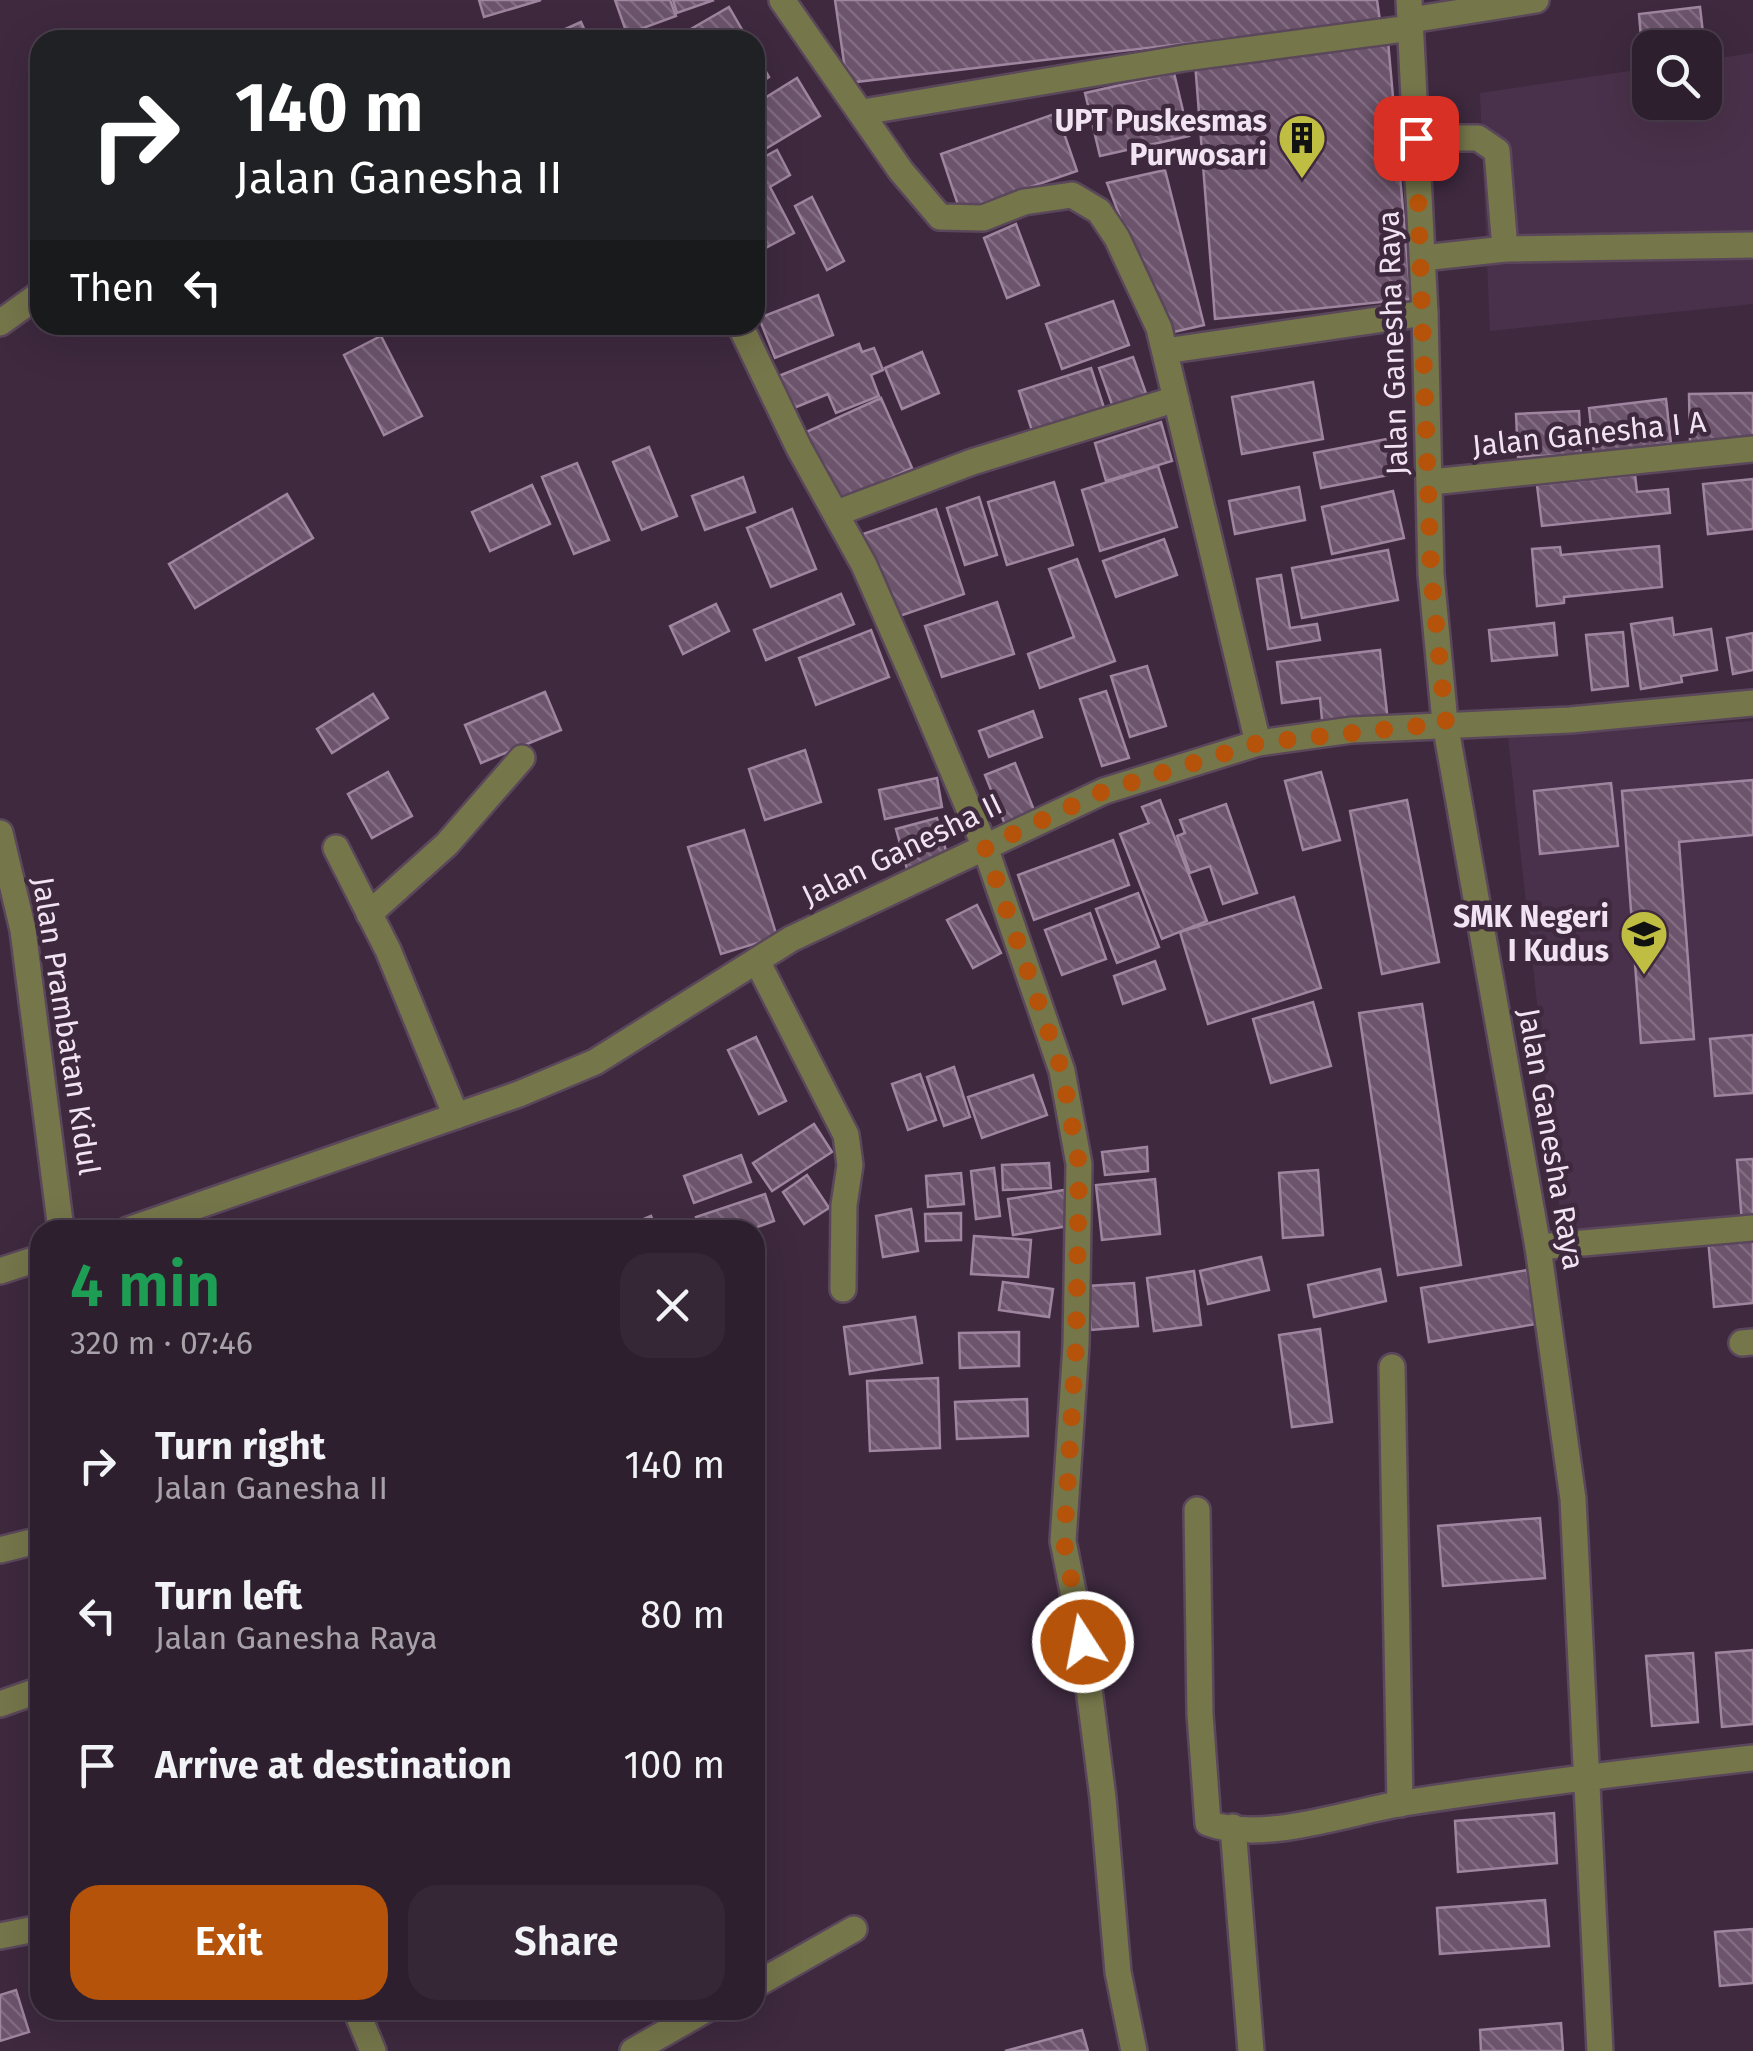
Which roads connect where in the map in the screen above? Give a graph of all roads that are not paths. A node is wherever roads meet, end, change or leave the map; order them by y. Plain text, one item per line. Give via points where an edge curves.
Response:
1 (782, 0) edge
2 (1536, 0) edge
3 (1410, 16) edge
4 (863, 112) junction
5 (1416, 138) junction
6 (1753, 245) edge
7 (1505, 249) junction
8 (1423, 258) junction
9 (30, 301) edge
10 (1425, 313) junction
11 (0, 323) edge
12 (745, 335) edge
13 (1165, 351) junction
14 (1176, 400) junction
15 (1753, 449) edge
16 (1430, 482) junction
17 (837, 513) junction
18 (1753, 703) edge
19 (1446, 723) junction
20 (1258, 743) junction
21 (522, 758) dead end
22 (1, 839) edge
23 (985, 847) junction
24 (336, 848) dead end
25 (369, 914) junction
26 (757, 961) junction
27 (456, 1116) junction
28 (61, 1220) edge
29 (157, 1220) edge
30 (1753, 1228) edge
31 (1538, 1247) junction
32 (30, 1261) edge
33 (0, 1271) edge
34 (843, 1290) dead end
35 (1392, 1368) dead end
36 (1197, 1510) dead end
37 (30, 1542) edge
38 (0, 1550) edge
39 (30, 1694) edge
40 (0, 1704) edge
41 (1753, 1758) edge
42 (1585, 1781) junction
43 (1400, 1804) junction
44 (1233, 1827) junction
45 (854, 1928) dead end
46 (30, 1930) edge
47 (0, 1936) edge
48 (765, 1979) edge
49 (360, 2020) edge
50 (687, 2020) edge
51 (373, 2051) edge
52 (633, 2051) edge
53 (1134, 2051) edge
54 (1251, 2051) edge
55 (1600, 2051) edge

1 - 4 street
2 - 3 street
3 - 4 street
3 - 5 street, Jalan Ganesha Raya
4 - 13 street via 940,217 984,218 1052,196 1088,202 1140,279
5 - 7 street via 1478,138 1497,150
5 - 8 street, Jalan Ganesha Raya
6 - 7 street
7 - 8 street
8 - 10 street, Jalan Ganesha Raya
9 - 11 street
10 - 13 street
10 - 16 street, Jalan Ganesha Raya
12 - 17 street
13 - 14 street
14 - 17 street via 972,462
14 - 20 street
15 - 16 street, Jalan Ganesha I A
16 - 19 street, Jalan Ganesha Raya via 1431,574
17 - 23 street
18 - 19 street, Jalan Ganesha II via 1570,720
19 - 20 street, Jalan Ganesha II
19 - 31 street, Jalan Ganesha Raya
20 - 23 street, Jalan Ganesha II via 1104,791
21 - 25 street via 448,844
22 - 28 street, Jalan Prambatan Kidul via 24,930
23 - 26 street, Jalan Ganesha II
23 - 53 street via 1062,1071 1079,1164 1064,1542 1083,1642 1118,1972
24 - 25 street
25 - 27 street
26 - 27 street, Jalan Ganesha II via 595,1062
26 - 34 street via 850,1147
27 - 29 street, Jalan Ganesha II
30 - 31 street
31 - 42 street, Jalan Ganesha Raya via 1573,1498
32 - 33 street
35 - 43 street
36 - 44 street via 1204,1815 1208,1823
37 - 38 street
39 - 40 street
41 - 42 street
42 - 43 street
42 - 55 street, Jalan Ganesha Raya
43 - 44 street via 1312,1825
44 - 54 street
45 - 48 street
46 - 47 street
49 - 51 street
50 - 52 street

